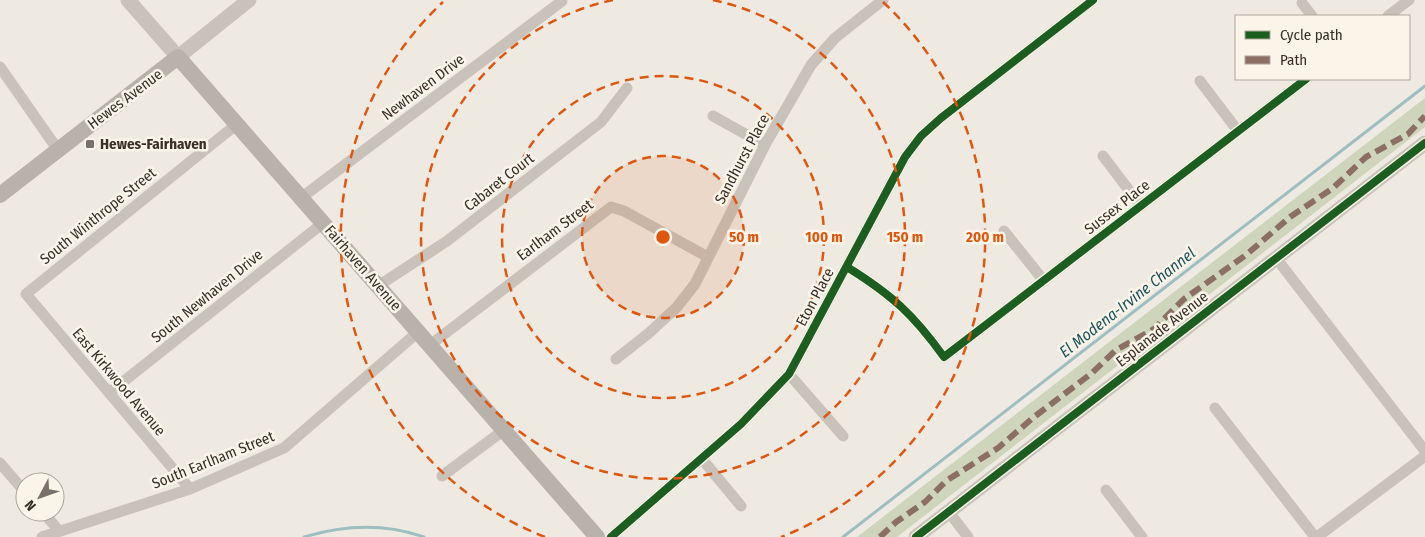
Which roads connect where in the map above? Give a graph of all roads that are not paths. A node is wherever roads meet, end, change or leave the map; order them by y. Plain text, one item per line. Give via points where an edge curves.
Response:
1 (128, 0) edge
2 (249, 0) edge
3 (562, 0) edge
4 (883, 0) edge
5 (1093, 0) edge
6 (1409, 0) edge
7 (1302, 3) dead end
8 (1311, 15) edge
9 (1389, 15) edge
10 (178, 57) junction
11 (0, 66) edge
12 (1305, 80) edge
13 (1200, 81) dead end
14 (628, 88) dead end
15 (712, 116) dead end
16 (237, 124) junction
17 (1238, 131) junction
18 (1425, 143) edge
19 (765, 145) junction
20 (58, 150) junction
21 (1103, 156) dead end
22 (0, 195) edge
23 (301, 198) junction
24 (1141, 206) junction
25 (323, 223) junction
26 (1004, 231) dead end
27 (708, 256) junction
28 (1276, 258) junction
29 (847, 267) junction
30 (1044, 281) junction
31 (378, 286) junction
32 (26, 294) joint
33 (418, 332) junction
34 (430, 345) junction
35 (616, 360) dead end
36 (789, 374) junction
37 (109, 393) junction
38 (1215, 408) dead end
39 (504, 430) junction
40 (843, 436) dead end
41 (1425, 451) edge
42 (1425, 456) edge
43 (702, 459) junction
44 (0, 463) edge
45 (442, 476) dead end
46 (15, 480) edge
47 (190, 489) junction
48 (1106, 490) dead end
49 (741, 506) dead end
50 (949, 512) junction
51 (51, 522) edge
52 (59, 531) junction
53 (42, 537) edge
54 (597, 537) edge
55 (611, 537) edge
56 (916, 537) edge
57 (968, 537) edge
58 (1142, 537) edge
59 (1316, 537) edge

1 - 10 street, Fairhaven Avenue
2 - 10 street, Hewes Avenue
3 - 23 street, Newhaven Drive
4 - 19 street, Sandhurst Place via 835,38 811,65
5 - 29 street, Eton Place via 921,136 905,157
6 - 9 street
7 - 8 street
10 - 16 main road, Fairhaven Avenue
10 - 20 main road, Hewes Avenue
11 - 20 street
12 - 17 street, Sussex Place
13 - 17 street
14 - 31 street, Cabaret Court via 601,122 447,241
15 - 19 street
16 - 23 main road, Fairhaven Avenue
16 - 32 street, South Winthrope Street
17 - 24 street, Sussex Place
18 - 28 street, Esplanade Avenue
19 - 27 street, Sandhurst Place
20 - 22 main road, Hewes Avenue
21 - 24 street, Sussex Place
23 - 25 main road, Fairhaven Avenue
24 - 30 street, Sussex Place
25 - 31 main road, Fairhaven Avenue
25 - 37 street, South Newhaven Drive
26 - 30 street
27 - 34 street, Earlham Street via 611,206
27 - 35 street, Sandhurst Place via 695,284 677,307
28 - 41 street
28 - 50 street, Esplanade Avenue
29 - 30 street, Sussex Place via 906,309 944,357
29 - 36 street, Eton Place
31 - 33 main road, Fairhaven Avenue
32 - 37 street, East Kirkwood Avenue
33 - 34 main road, Fairhaven Avenue
33 - 47 street, South Earlham Street via 284,448
34 - 39 main road, Fairhaven Avenue
36 - 40 street
36 - 43 street, Eton Place
37 - 47 street, East Kirkwood Avenue
38 - 59 street
39 - 45 street
39 - 54 main road, Fairhaven Avenue
42 - 59 street
43 - 49 street
43 - 55 street, Eton Place
44 - 46 street
47 - 52 street, South Earlham Street
48 - 58 street
50 - 56 street, Esplanade Avenue
50 - 57 street
51 - 52 street
52 - 53 street, South Earlham Street

